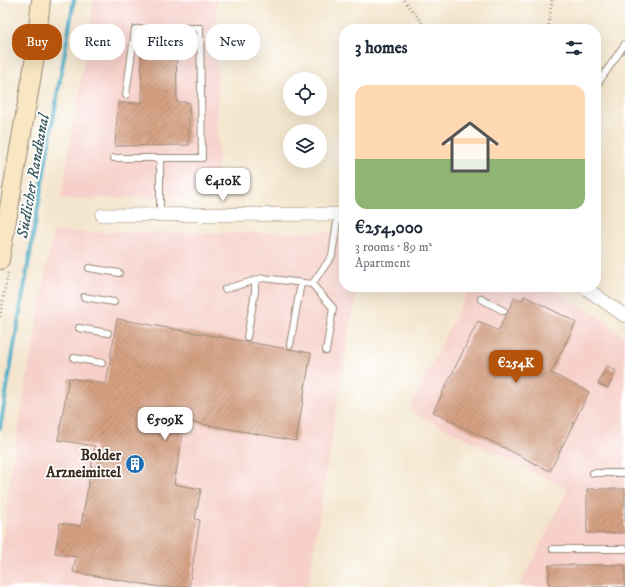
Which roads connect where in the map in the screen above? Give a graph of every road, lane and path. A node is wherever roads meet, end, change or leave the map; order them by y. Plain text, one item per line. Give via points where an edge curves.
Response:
1 (42, 0) edge
2 (404, 0) edge
3 (552, 0) edge
4 (423, 24) edge
5 (549, 24) edge
6 (625, 44) edge
7 (601, 79) edge
8 (126, 95) dead end
9 (114, 158) dead end
10 (160, 158) junction
11 (339, 214) edge
12 (102, 215) dead end
13 (160, 215) junction
14 (339, 223) edge
15 (0, 260) edge
16 (89, 268) dead end
17 (119, 272) dead end
18 (255, 281) junction
19 (301, 283) junction
20 (312, 284) junction
21 (225, 289) dead end
22 (591, 292) edge
23 (84, 298) dead end
24 (481, 299) dead end
25 (114, 302) dead end
26 (504, 311) dead end
27 (625, 316) edge
28 (79, 328) dead end
29 (108, 333) dead end
30 (247, 337) dead end
31 (290, 345) dead end
32 (326, 351) dead end
33 (74, 358) dead end
34 (102, 363) dead end
35 (593, 473) dead end
36 (625, 473) edge
37 (553, 549) dead end
38 (625, 549) edge

1 - 15 main road via 34,63
2 - 4 path
3 - 5 path
6 - 7 lane
8 - 10 lane via 135,29 200,28 202,158
9 - 10 lane
10 - 13 lane
11 - 13 street
12 - 13 street
14 - 20 lane via 332,256
16 - 17 lane
18 - 19 lane via 263,278
18 - 21 lane
18 - 30 lane
19 - 20 lane
19 - 31 lane
20 - 32 lane via 333,308
22 - 27 street
23 - 25 lane
24 - 26 lane
28 - 29 lane
33 - 34 lane
35 - 36 lane
37 - 38 lane

